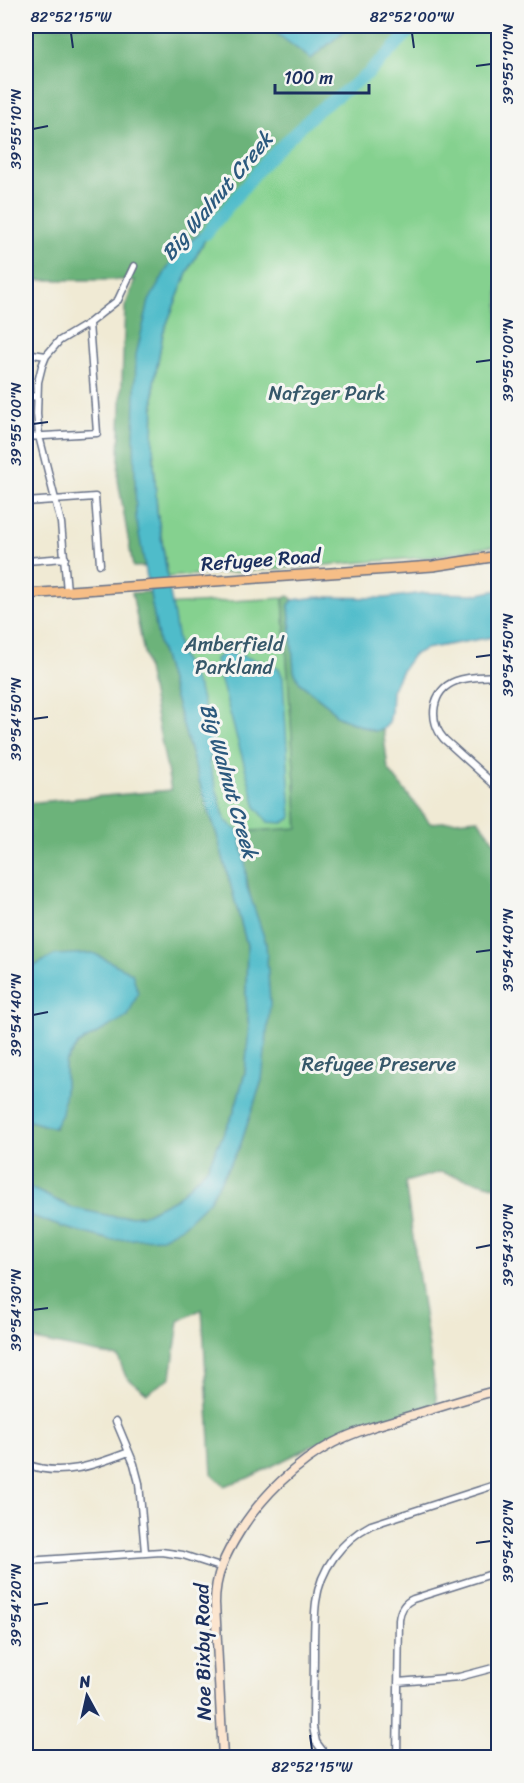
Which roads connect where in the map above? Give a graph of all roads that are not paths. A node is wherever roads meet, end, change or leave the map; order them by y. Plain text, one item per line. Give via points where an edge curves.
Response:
1 (134, 266) dead end
2 (89, 323) junction
3 (26, 352) edge
4 (46, 356) junction
5 (36, 396) junction
6 (26, 397) edge
7 (39, 436) junction
8 (26, 437) edge
9 (57, 500) junction
10 (26, 502) edge
11 (498, 556) edge
12 (65, 558) junction
13 (26, 561) edge
14 (100, 564) dead end
15 (67, 591) junction
16 (26, 594) edge
17 (498, 676) edge
18 (497, 784) edge
19 (498, 1390) edge
20 (116, 1421) dead end
21 (129, 1452) junction
22 (26, 1464) edge
23 (498, 1484) edge
24 (145, 1552) junction
25 (26, 1561) edge
26 (220, 1567) junction
27 (498, 1572) edge
28 (493, 1668) dead end
29 (398, 1682) junction
30 (26, 1727) edge
31 (326, 1756) edge
32 (27, 1758) edge
33 (223, 1758) edge
34 (397, 1758) edge

1 - 2 street via 118,300
2 - 4 street via 59,341
2 - 7 street via 97,433
3 - 4 street
4 - 5 street
5 - 6 street
5 - 7 street
7 - 8 street
7 - 9 street
9 - 10 street
9 - 12 street
9 - 14 street via 95,497
11 - 15 main road, Refugee Road via 433,566
12 - 13 street
12 - 15 street
15 - 16 main road, Refugee Road
17 - 18 street via 453,682 436,702 434,720 439,734
19 - 26 street, Noe Bixby Road via 372,1427 317,1453 262,1501
20 - 21 street
21 - 22 street via 92,1466 62,1471
21 - 24 street via 139,1483
23 - 31 street via 382,1520 354,1534 336,1554 321,1581 315,1612 313,1727 316,1742
24 - 25 street
24 - 26 street via 183,1555
26 - 33 street, Noe Bixby Road via 215,1604
27 - 29 street via 401,1605
28 - 29 street via 459,1677
29 - 34 street
30 - 32 street

